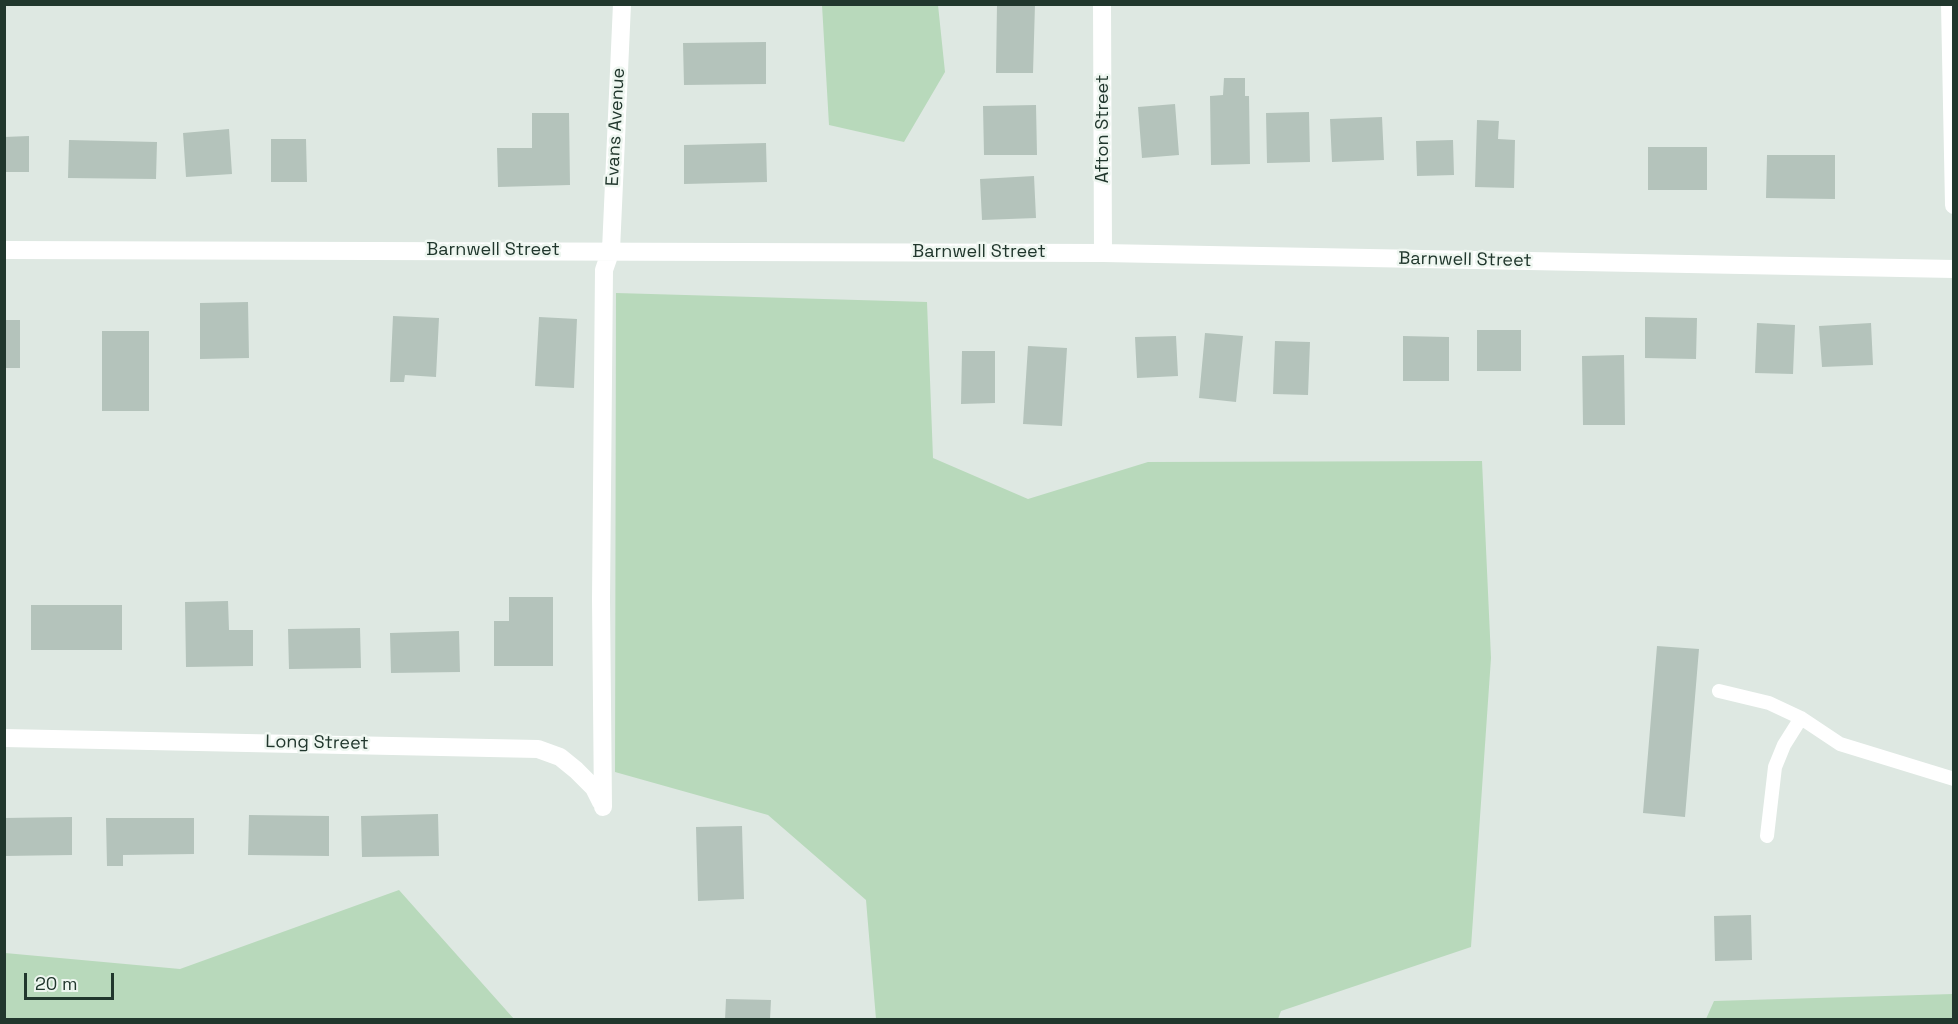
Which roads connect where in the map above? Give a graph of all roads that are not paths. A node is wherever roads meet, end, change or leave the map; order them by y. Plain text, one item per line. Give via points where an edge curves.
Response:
1 (622, 4) edge
2 (1102, 4) edge
3 (1950, 4) edge
4 (1953, 205) edge
5 (4, 250) edge
6 (611, 250) junction
7 (1103, 253) junction
8 (1953, 269) edge
9 (1719, 691) dead end
10 (1801, 718) junction
11 (4, 738) edge
12 (1953, 779) edge
13 (603, 807) joint
14 (1767, 836) dead end

1 - 6 street, Evans Avenue
2 - 7 street, Afton Street
3 - 4 street
5 - 6 street, Barnwell Street
6 - 7 street, Barnwell Street
6 - 13 street, Evans Avenue via 604,270
7 - 8 street, Barnwell Street
9 - 10 lane via 1769,704
10 - 12 lane via 1840,744
10 - 14 lane via 1774,767
11 - 13 street, Long Street via 538,749 560,757 576,770 594,788

